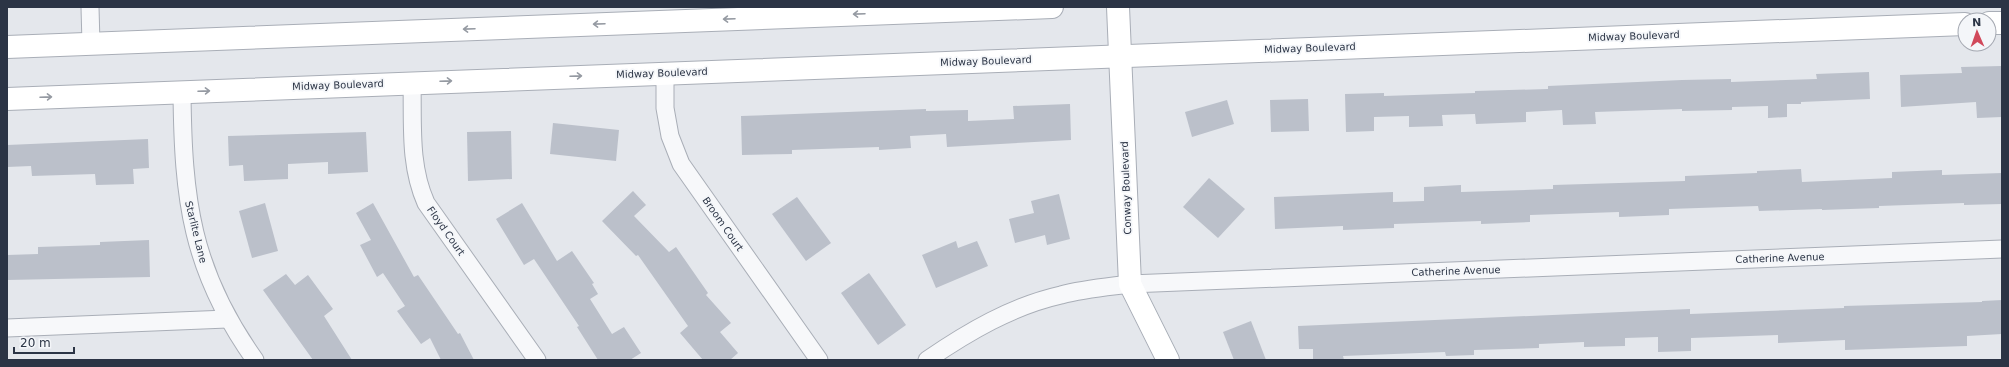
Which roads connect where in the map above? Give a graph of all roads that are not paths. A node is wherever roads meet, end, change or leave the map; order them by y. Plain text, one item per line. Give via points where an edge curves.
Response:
1 (90, 7) edge
2 (1052, 7) edge
3 (1118, 7) edge
4 (1957, 24) edge
5 (91, 44) junction
6 (7, 47) edge
7 (1120, 56) junction
8 (665, 73) junction
9 (412, 83) junction
10 (182, 92) junction
11 (7, 99) edge
12 (2002, 249) edge
13 (1130, 284) junction
14 (227, 319) junction
15 (7, 328) edge
16 (254, 360) edge
17 (537, 360) edge
18 (819, 360) edge
19 (927, 360) edge
20 (1168, 360) edge

1 - 5 street
2 -> 5 street
3 - 7 street, Conway Boulevard
4 - 7 street, Midway Boulevard
5 - 6 street
7 - 8 street, Midway Boulevard
7 - 13 street, Conway Boulevard
9 -> 8 street, Midway Boulevard
8 - 18 street, Broom Court via 670,136 681,164
10 -> 9 street, Midway Boulevard
9 - 17 street, Floyd Court via 414,168 418,186 426,203
11 -> 10 street, Midway Boulevard
10 - 14 street, Starlite Lane via 182,142 188,200 206,274
12 - 13 street, Catherine Avenue
13 - 19 street, Catherine Avenue via 1074,292 1030,304 1002,315
13 - 20 street, Conway Boulevard
14 - 15 street
14 - 16 street, Starlite Lane

